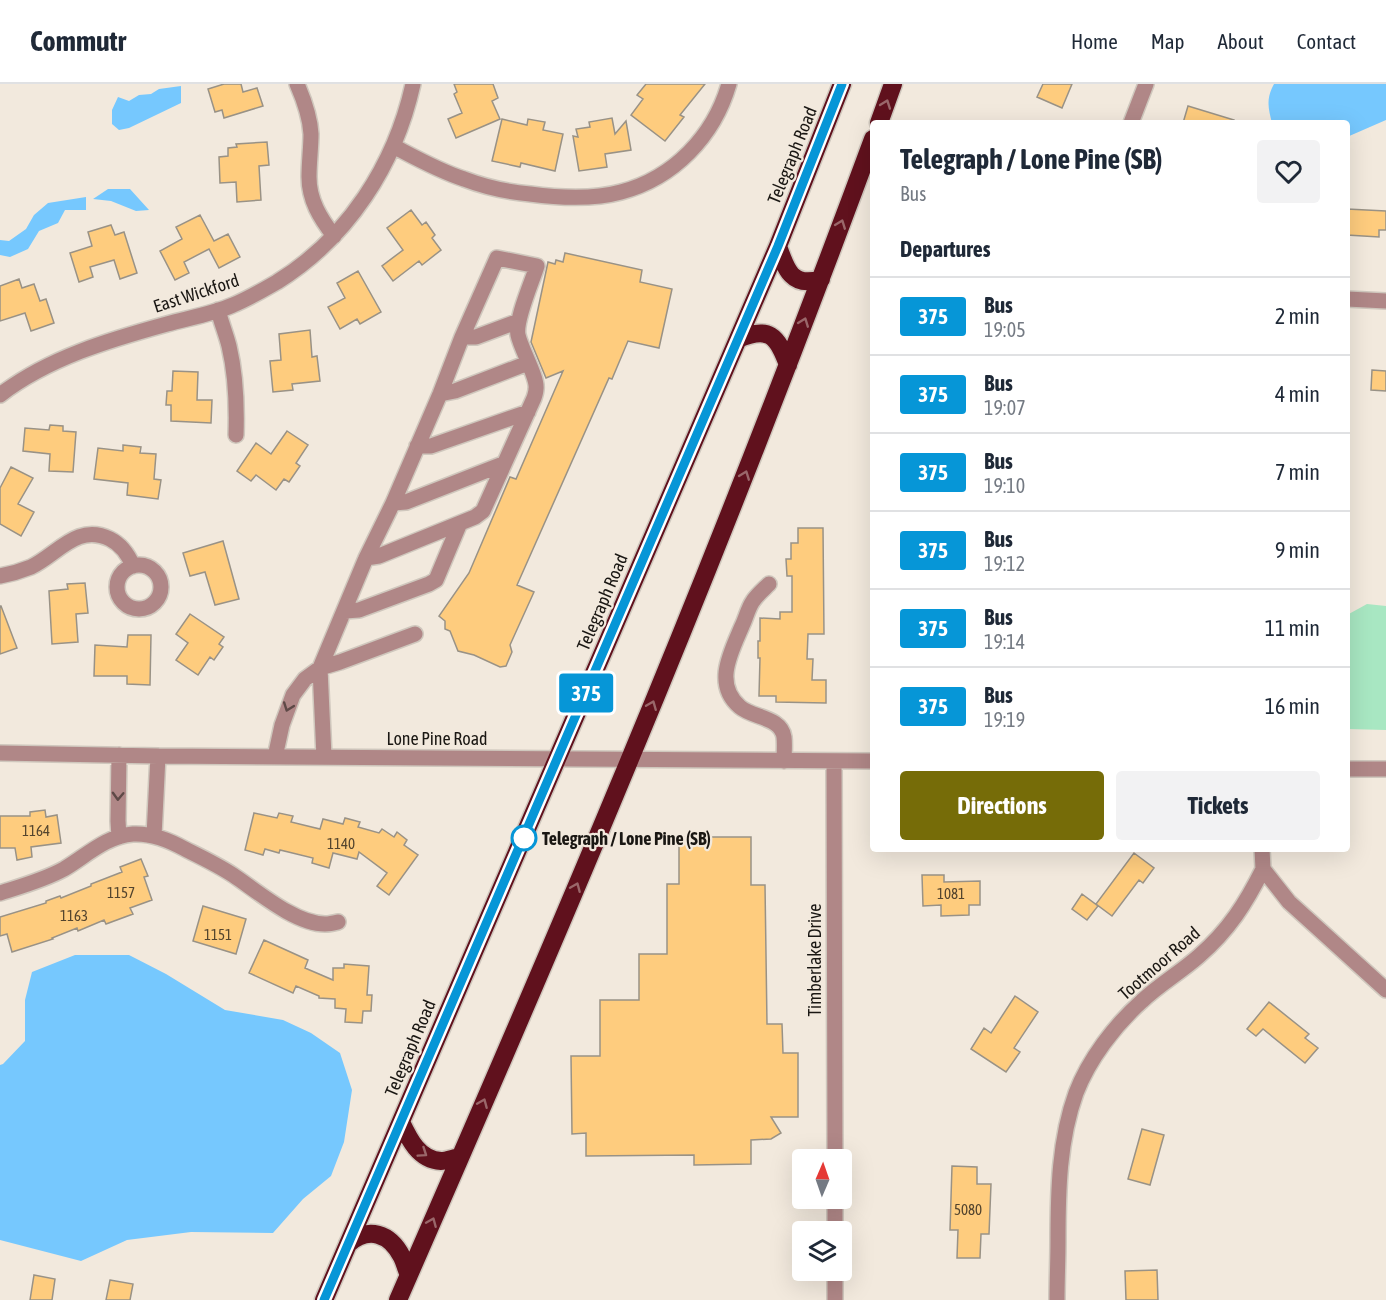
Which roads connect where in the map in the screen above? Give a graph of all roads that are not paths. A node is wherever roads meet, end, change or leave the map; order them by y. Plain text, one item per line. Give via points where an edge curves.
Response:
1 (297, 84) edge
2 (413, 84) edge
3 (729, 84) edge
4 (842, 84) edge
5 (893, 84) edge
6 (1146, 84) edge
7 (880, 120) edge
8 (1132, 120) edge
9 (393, 146) junction
10 (870, 147) edge
11 (334, 236) junction
12 (778, 246) junction
13 (821, 279) junction
14 (1350, 299) edge
15 (1386, 301) edge
16 (218, 310) junction
17 (519, 321) junction
18 (462, 337) junction
19 (738, 339) junction
20 (528, 363) junction
21 (788, 365) junction
22 (440, 394) junction
23 (0, 396) edge
24 (528, 412) junction
25 (236, 435) dead end
26 (417, 446) junction
27 (503, 464) junction
28 (393, 503) junction
29 (460, 523) junction
30 (366, 558) junction
31 (133, 566) dead end
32 (0, 576) edge
33 (769, 584) dead end
34 (345, 611) junction
35 (415, 634) dead end
36 (320, 668) junction
37 (0, 753) edge
38 (119, 755) junction
39 (158, 756) junction
40 (275, 757) junction
41 (324, 757) junction
42 (558, 759) junction
43 (630, 759) junction
44 (784, 760) junction
45 (834, 761) junction
46 (870, 761) edge
47 (1350, 769) edge
48 (1386, 769) edge
49 (154, 836) junction
50 (119, 837) junction
51 (1262, 852) edge
52 (1263, 869) junction
53 (0, 893) edge
54 (339, 922) dead end
55 (1386, 990) edge
56 (401, 1122) junction
57 (835, 1149) edge
58 (460, 1157) junction
59 (348, 1244) junction
60 (409, 1275) junction
61 (835, 1281) edge
62 (324, 1300) edge
63 (398, 1300) edge
64 (835, 1300) edge
65 (1057, 1300) edge

1 - 11 street via 311,132 309,189 313,204
2 - 9 street, East Wickford
3 - 9 street via 717,115 689,153 654,179 620,193 550,197 495,188 465,180
4 - 12 highway, Telegraph Road
7 -> 5 highway
6 - 8 street
9 - 11 street, East Wickford via 361,202
13 -> 10 highway
11 - 16 street, East Wickford via 289,274 247,299
12 - 13 highway via 796,280
12 - 19 highway, Telegraph Road
21 -> 13 highway
14 - 15 street
16 - 23 street, East Wickford via 88,348 36,372
16 - 25 street via 233,366
17 - 18 street via 476,337
17 - 18 street via 537,266 497,258
17 - 20 street via 518,333
18 - 22 street
19 - 21 highway via 754,333 769,335 778,342
19 - 42 highway, Telegraph Road
20 - 22 street via 455,392
20 - 24 street via 537,388
43 -> 21 highway
22 - 26 street
24 - 26 street via 431,446
24 - 27 street
26 - 28 street
27 - 28 street via 406,502
27 - 29 street via 483,511
28 - 30 street
29 - 30 street
29 - 34 street via 436,580 359,610
30 - 34 street
31 - 32 street via 125,549 104,536 91,534 70,540 30,567
33 - 44 street via 753,600 730,653 726,676 731,695 741,708 780,728
34 - 36 street
35 - 36 street
36 -> 40 street via 293,695
36 - 41 street
37 - 38 street, Lone Pine Road
38 - 39 street, Lone Pine Road
38 -> 50 street
39 - 40 street, Lone Pine Road
39 - 49 street
40 - 41 street, Lone Pine Road
41 - 42 street, Lone Pine Road
42 - 43 street, Lone Pine Road
42 - 56 highway, Telegraph Road
43 - 44 street, Lone Pine Road
58 -> 43 highway
44 - 45 street, Lone Pine Road
45 - 46 street, Lone Pine Road
45 - 57 street, Timberlake Drive
47 - 48 street
49 - 50 street
49 - 54 street via 220,866 288,912 310,922
50 - 53 street via 45,878
51 - 52 street
52 - 55 street via 1288,902
52 - 65 street, Tootmoor Road via 1248,898 1220,936 1141,1001 1109,1035 1077,1092 1064,1139 1059,1182
56 -> 58 highway via 409,1140 427,1157 441,1161
56 - 59 highway, Telegraph Road
60 -> 58 highway
59 - 60 highway via 363,1235 383,1236 397,1249
59 - 62 highway, Telegraph Road
60 - 63 highway
61 - 64 street

